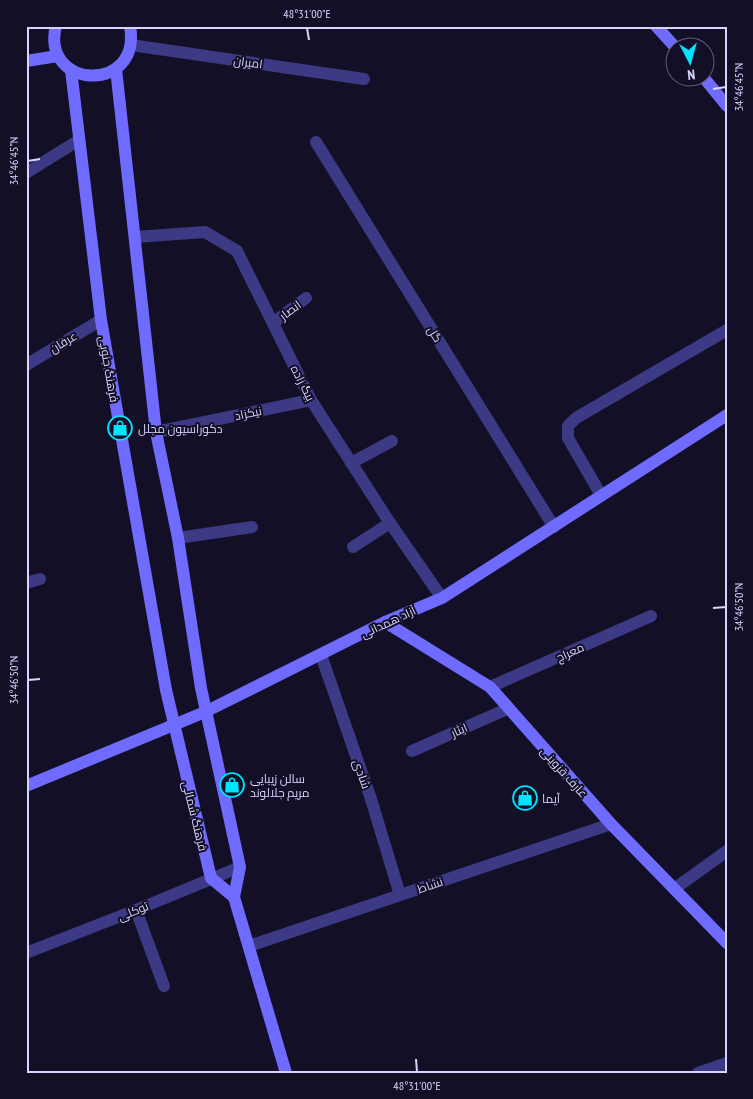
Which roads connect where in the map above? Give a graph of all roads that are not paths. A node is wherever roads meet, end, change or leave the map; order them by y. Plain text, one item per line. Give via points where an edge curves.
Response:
1 (56, 26) edge
2 (130, 26) edge
3 (656, 26) edge
4 (667, 38) edge
5 (131, 45) junction
6 (58, 56) junction
7 (26, 61) edge
8 (116, 69) junction
9 (71, 70) junction
10 (364, 79) dead end
11 (712, 88) edge
12 (727, 106) edge
13 (79, 140) junction
14 (316, 142) dead end
15 (26, 173) edge
16 (135, 237) junction
17 (306, 298) dead end
18 (101, 320) junction
19 (273, 323) junction
20 (727, 330) edge
21 (26, 365) edge
22 (311, 400) junction
23 (727, 415) edge
24 (156, 432) junction
25 (392, 441) dead end
26 (351, 462) junction
27 (601, 495) junction
28 (390, 523) junction
29 (554, 527) junction
30 (252, 528) dead end
31 (178, 538) junction
32 (353, 547) dead end
33 (40, 579) dead end
34 (26, 583) edge
35 (442, 598) junction
36 (651, 616) dead end
37 (385, 622) junction
38 (321, 654) junction
39 (490, 687) junction
40 (507, 709) junction
41 (205, 712) junction
42 (173, 724) junction
43 (412, 751) dead end
44 (26, 786) edge
45 (611, 824) junction
46 (727, 850) edge
47 (240, 867) junction
48 (211, 878) junction
49 (674, 889) junction
50 (400, 895) junction
51 (234, 897) junction
52 (136, 910) junction
53 (727, 943) edge
54 (249, 946) junction
55 (26, 953) edge
56 (164, 986) dead end
57 (727, 1063) edge
58 (283, 1072) edge
59 (701, 1072) edge

1 - 6 street via 54,42
2 - 5 street
3 - 4 street
5 - 8 street
5 - 10 street, امیران
6 - 7 street
6 - 9 street
8 - 9 street via 94,77
8 - 16 street
9 - 13 street, فرهنگ جنوبی
11 - 12 street
13 - 15 street
13 - 18 street, فرهنگ جنوبی
14 - 29 street, گل
16 - 19 street, بیگ زاده via 205,232 237,251
16 - 24 street
17 - 19 street, انصار
18 - 21 street, عرفان
18 - 42 street, فرهنگ جنوبی
19 - 22 street, بیگ زاده
20 - 27 street via 576,418 568,426 568,438
22 - 24 street, نیکزاد
22 - 26 street, بیگ زاده
23 - 27 street, آزاد همدانی
24 - 31 street
25 - 26 street
26 - 28 street, بیگ زاده
27 - 29 street, آزاد همدانی
28 - 32 street
28 - 35 street, بیگ زاده
29 - 35 street, آزاد همدانی
30 - 31 street
31 - 41 street
33 - 34 street
35 - 37 street, آزاد همدانی
36 - 39 street, معراج
37 - 38 street, آزاد همدانی
37 - 39 street, عارف قزوینی
38 - 41 street, آزاد همدانی
38 - 50 street, شادی
39 - 40 street, عارف قزوینی
40 - 43 street, ایثار
40 - 45 street, عارف قزوینی
41 - 42 street, آزاد همدانی
41 - 47 street
42 - 44 street, آزاد همدانی
42 - 48 street, فرهنگ شمالی
45 - 49 street, عارف قزوینی
45 - 50 street, نشاط
46 - 49 street
47 - 48 street, توکلی
47 - 51 street
48 - 51 street
48 - 52 street, توکلی
49 - 53 street, عارف قزوینی
50 - 54 street, نشاط
51 - 54 street
52 - 55 street, توکلی
52 - 56 street
54 - 58 street
57 - 59 street

